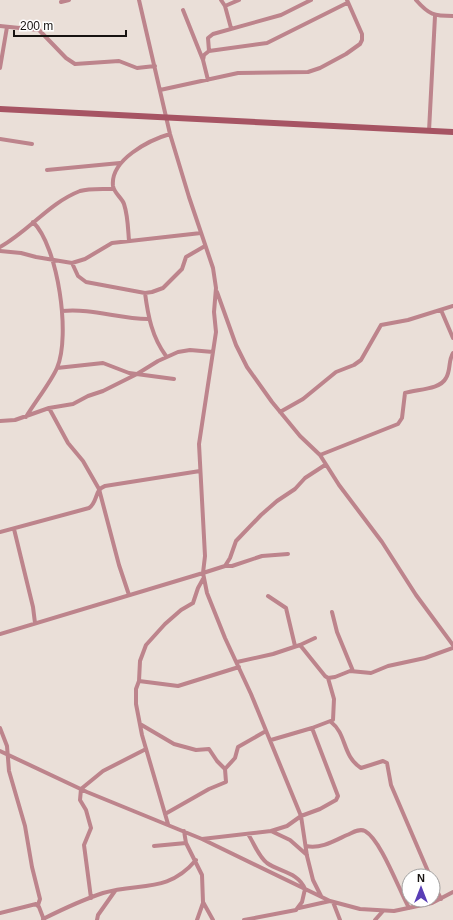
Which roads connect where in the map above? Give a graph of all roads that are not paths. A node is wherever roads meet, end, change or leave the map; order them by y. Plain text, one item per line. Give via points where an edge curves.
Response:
1 (69, 0) edge
2 (139, 0) edge
3 (221, 0) edge
4 (239, 0) edge
5 (311, 0) edge
6 (416, 0) edge
7 (61, 2) dead end
8 (347, 2) edge
9 (225, 6) junction
10 (183, 10) dead end
11 (435, 16) junction
12 (453, 16) edge
13 (0, 26) edge
14 (7, 27) junction
15 (231, 28) junction
16 (209, 51) junction
17 (203, 60) junction
18 (155, 66) junction
19 (0, 68) edge
20 (208, 80) junction
21 (160, 90) junction
22 (0, 109) edge
23 (167, 118) junction
24 (429, 129) junction
25 (453, 129) edge
26 (453, 132) edge
27 (170, 134) junction
28 (0, 139) edge
29 (32, 144) dead end
30 (120, 164) junction
31 (47, 170) dead end
32 (114, 189) junction
33 (33, 222) junction
34 (201, 233) junction
35 (129, 241) junction
36 (205, 246) junction
37 (0, 247) edge
38 (0, 251) edge
39 (51, 258) junction
40 (72, 263) junction
41 (216, 288) junction
42 (145, 293) junction
43 (453, 306) edge
44 (441, 310) junction
45 (62, 311) junction
46 (148, 319) junction
47 (453, 338) edge
48 (212, 352) junction
49 (453, 353) edge
50 (166, 356) junction
51 (57, 368) junction
52 (137, 374) junction
53 (174, 378) dead end
54 (49, 408) junction
55 (280, 412) junction
56 (26, 417) junction
57 (0, 421) edge
58 (320, 455) junction
59 (325, 465) junction
60 (200, 471) junction
61 (99, 489) junction
62 (14, 529) junction
63 (0, 532) edge
64 (288, 554) dead end
65 (225, 566) junction
66 (203, 573) junction
67 (203, 579) junction
68 (129, 595) junction
69 (268, 596) dead end
70 (332, 612) dead end
71 (35, 623) junction
72 (0, 634) edge
73 (315, 638) dead end
74 (300, 645) junction
75 (295, 646) junction
76 (453, 646) edge
77 (237, 662) junction
78 (239, 667) junction
79 (353, 671) junction
80 (328, 678) junction
81 (139, 681) junction
82 (331, 722) junction
83 (140, 724) junction
84 (0, 728) edge
85 (312, 728) junction
86 (266, 731) junction
87 (271, 740) junction
88 (146, 749) junction
89 (0, 750) edge
90 (8, 755) junction
91 (225, 769) junction
92 (82, 790) junction
93 (165, 814) junction
94 (301, 816) junction
95 (168, 824) junction
96 (184, 831) junction
97 (271, 832) junction
98 (248, 834) junction
99 (202, 839) junction
100 (186, 843) junction
101 (154, 846) dead end
102 (306, 846) junction
103 (307, 856) junction
104 (196, 860) junction
105 (427, 868) edge
106 (305, 889) junction
107 (116, 890) junction
108 (453, 892) edge
109 (401, 893) edge
110 (321, 896) junction
111 (91, 898) junction
112 (441, 899) edge
113 (203, 902) junction
114 (332, 902) junction
115 (38, 905) junction
116 (298, 908) junction
117 (409, 908) edge
118 (383, 911) junction
119 (0, 913) edge
120 (44, 919) edge
121 (98, 920) edge
122 (197, 920) edge
123 (213, 920) edge
124 (244, 920) edge
125 (340, 920) edge
126 (375, 920) edge

1 - 7 street
2 - 18 street
3 - 9 street
4 - 9 street
5 - 15 street via 281,15
6 - 11 street
8 - 16 street via 267,43
8 - 20 street via 362,34 362,40 357,47 330,63 308,72 248,72
9 - 15 street
10 - 17 street
11 - 12 street
11 - 24 street
13 - 14 street
14 - 18 street via 39,30 74,64 119,61 137,68
14 - 19 street
15 - 16 street via 208,38
16 - 17 street
17 - 20 street
18 - 21 street
20 - 21 street
21 - 23 street
22 - 23 street
23 - 24 street
23 - 27 street
24 - 25 street
24 - 26 street
27 - 30 street via 150,141
27 - 34 street
28 - 29 street
30 - 31 street
30 - 32 street via 115,176
32 - 33 street via 80,191 48,209
32 - 35 street via 124,205
33 - 37 street
33 - 39 street via 42,233
34 - 35 street
34 - 36 street
35 - 40 street via 112,242 85,259
36 - 41 street via 213,268
36 - 42 street via 186,257 182,269 163,288
38 - 39 street
39 - 40 street
39 - 45 street
40 - 42 street via 78,276 86,282
41 - 48 street via 216,332
41 - 55 street via 240,357
42 - 46 street
43 - 44 street
44 - 47 street
44 - 55 street via 381,325 361,360 336,372 303,399
45 - 46 street via 79,309
45 - 51 street via 63,337
46 - 50 street
48 - 50 street via 183,351
48 - 60 street via 199,439
49 - 58 street via 443,382 437,386 405,393 402,418 398,424
50 - 52 street
51 - 52 street via 98,363
51 - 56 street
52 - 53 street
52 - 54 street via 73,404
54 - 56 street
54 - 61 street via 68,443 87,466
55 - 58 street
56 - 57 street
58 - 59 street
59 - 65 street via 305,478 261,515 236,541
59 - 76 street via 382,542
60 - 61 street
60 - 66 street via 205,556
61 - 62 street via 94,504 89,508
61 - 68 street
62 - 63 street
62 - 71 street
64 - 65 street via 262,556
65 - 66 street
66 - 67 street
66 - 68 street
67 - 77 street via 225,638
67 - 81 street via 193,603 165,624 146,645 140,661
68 - 71 street
69 - 75 street via 286,608
70 - 79 street
71 - 72 street
73 - 74 street
74 - 75 street
74 - 80 street
75 - 77 street
76 - 79 street via 425,658 388,666 370,673
77 - 78 street
78 - 81 street via 178,686
78 - 86 street
79 - 80 street
80 - 82 street via 334,700 334,717
81 - 83 street via 135,693
82 - 85 street
82 - 105 street via 336,726 355,764 361,768 385,761 387,763 391,785
83 - 88 street
83 - 91 street via 174,744 196,750 209,749
84 - 90 street
85 - 87 street
85 - 94 street via 338,796 336,800 320,809
86 - 87 street
86 - 91 street via 238,747 236,756
87 - 94 street
88 - 92 street via 103,771
88 - 93 street
89 - 90 street
90 - 92 street
90 - 115 street via 9,772 25,826 40,898
91 - 93 street via 226,782
92 - 95 street
92 - 111 street via 80,800 86,810 90,828 84,845
93 - 95 street
94 - 97 street via 287,826
94 - 102 street
95 - 96 street
96 - 99 street
96 - 100 street
97 - 98 street
97 - 103 street via 290,840
98 - 99 street
98 - 106 street via 263,859 298,878
99 - 106 street
100 - 101 street
100 - 104 street
102 - 103 street
102 - 109 street via 317,848 358,830 366,832 390,868
103 - 110 street
104 - 107 street via 166,883
104 - 113 street via 202,875
106 - 110 street
106 - 116 street
107 - 111 street
107 - 121 street via 98,915
108 - 112 street
110 - 114 street
111 - 120 street via 68,906
113 - 122 street
113 - 123 street
114 - 116 street
114 - 118 street via 360,909
114 - 125 street
115 - 119 street via 32,904
115 - 120 street
116 - 124 street
117 - 118 street
118 - 126 street

